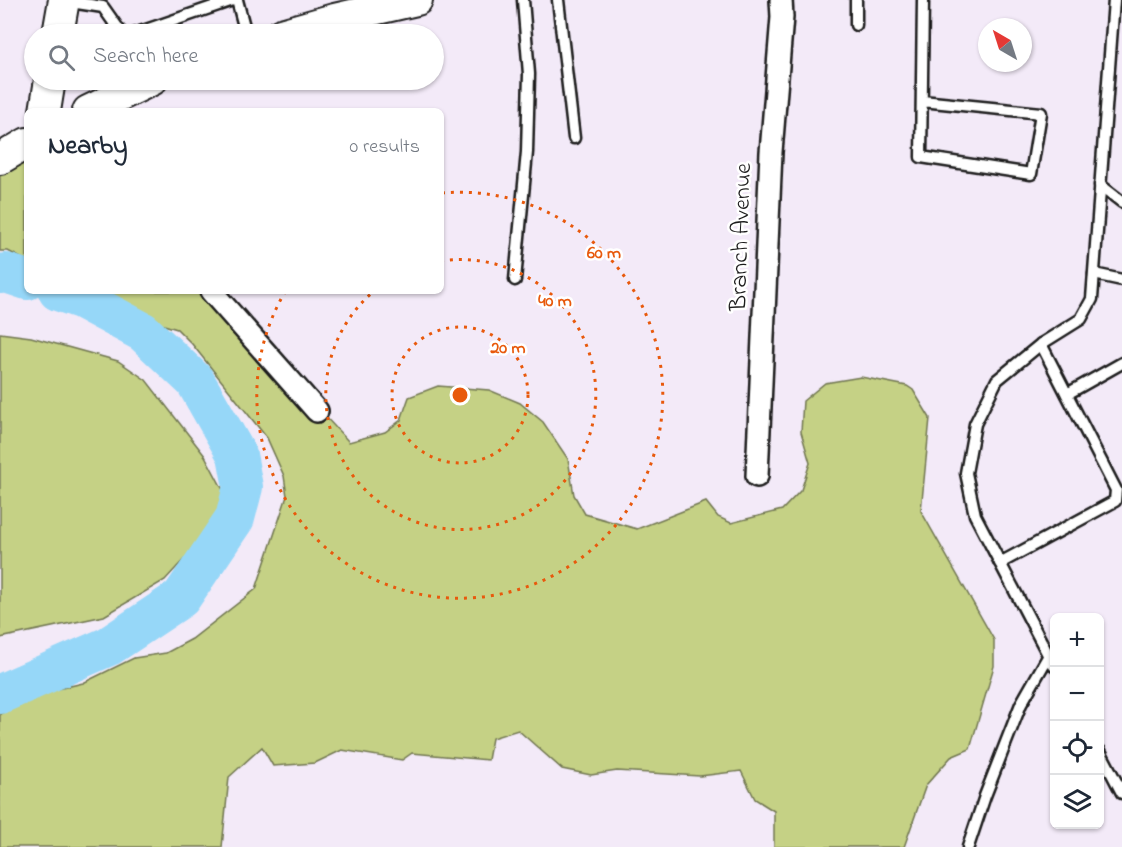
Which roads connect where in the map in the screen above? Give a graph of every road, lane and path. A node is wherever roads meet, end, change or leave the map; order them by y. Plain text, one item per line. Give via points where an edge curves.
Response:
1 (235, 0) edge
2 (415, 0) edge
3 (523, 0) edge
4 (558, 0) edge
5 (781, 0) edge
6 (856, 0) edge
7 (923, 0) edge
8 (1113, 0) edge
9 (64, 1) edge
10 (60, 24) edge
11 (115, 24) edge
12 (164, 24) edge
13 (243, 24) edge
14 (316, 24) edge
15 (856, 25) dead end
16 (48, 90) edge
17 (140, 90) edge
18 (922, 101) junction
19 (125, 102) edge
20 (45, 108) edge
21 (100, 108) edge
22 (574, 138) dead end
23 (24, 146) edge
24 (0, 159) edge
25 (1100, 185) junction
26 (1122, 202) edge
27 (1094, 274) junction
28 (514, 280) dead end
29 (1122, 280) edge
30 (215, 294) edge
31 (1041, 344) junction
32 (1122, 363) edge
33 (1067, 394) junction
34 (317, 411) dead end
35 (757, 476) dead end
36 (1000, 563) junction
37 (1049, 655) joint
38 (1104, 759) edge
39 (1122, 794) edge
40 (968, 847) edge

1 - 12 lane
1 - 13 lane
2 - 14 main road
3 - 28 lane via 529,96
4 - 22 lane
5 - 35 street, Branch Avenue
6 - 15 lane
7 - 18 lane
8 - 25 lane
9 - 10 main road
9 - 11 lane via 103,7
16 - 20 main road
17 - 19 main road
18 - 18 lane via 921,157 1031,174 1041,113
19 - 21 main road
23 - 24 main road
25 - 26 lane
25 - 27 lane
27 - 29 lane
27 - 31 lane via 1092,299 1081,319
30 - 34 street
31 - 33 lane
31 - 36 lane via 997,380 975,424 967,463 975,515
32 - 33 lane
33 - 36 lane via 1116,490 1115,501
36 - 37 lane
37 - 40 lane via 1021,704
38 - 39 lane

